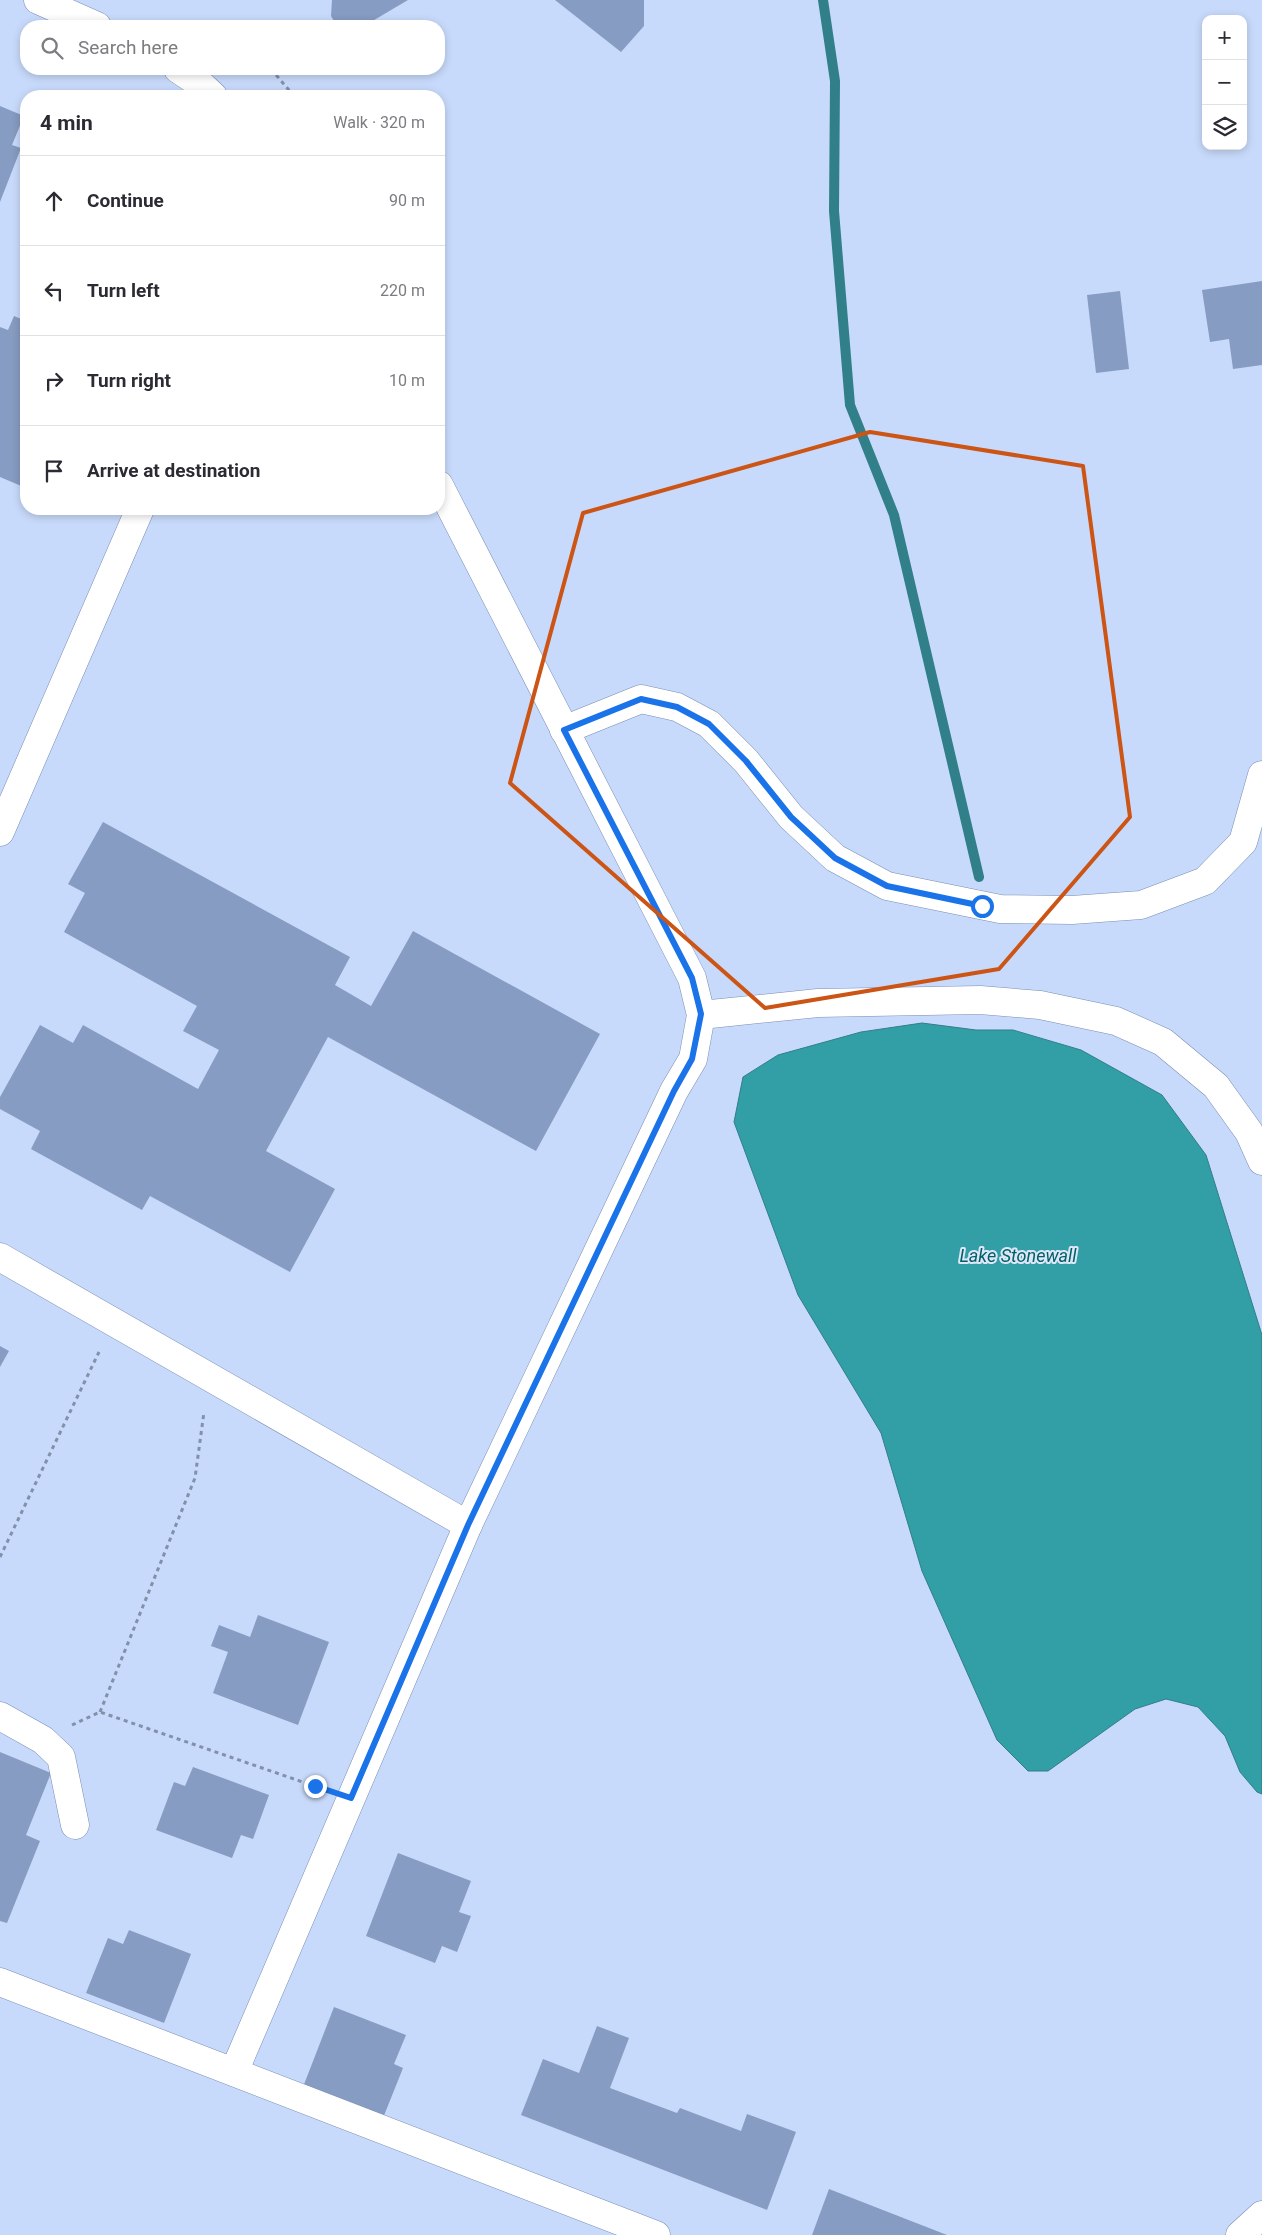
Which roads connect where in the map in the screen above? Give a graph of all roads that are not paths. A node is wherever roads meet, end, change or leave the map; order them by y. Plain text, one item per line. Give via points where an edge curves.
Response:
1 (38, 0) edge
2 (83, 20) edge
3 (188, 75) edge
4 (207, 90) edge
5 (445, 497) edge
6 (137, 515) edge
7 (564, 730) junction
8 (1262, 775) edge
9 (0, 832) edge
10 (701, 1014) junction
11 (1262, 1161) edge
12 (0, 1257) edge
13 (468, 1525) junction
14 (0, 1716) edge
15 (75, 1825) dead end
16 (0, 1982) edge
17 (234, 2072) junction
18 (1262, 2215) edge
19 (656, 2235) edge
20 (1240, 2235) edge

1 - 2 street
3 - 4 street
5 - 7 street
6 - 9 street
7 - 8 street via 641,699 677,707 709,724 746,761 791,817 835,858 887,886 1000,909 1072,910 1141,905 1205,881 1243,842
7 - 10 street via 692,978
10 - 11 street via 818,1003 980,1000 1040,1005 1116,1021 1162,1042 1216,1086 1249,1132
10 - 13 street via 692,1059
12 - 13 street
13 - 17 street
14 - 15 street via 43,1740 61,1757
16 - 17 street
17 - 19 street
18 - 20 street

